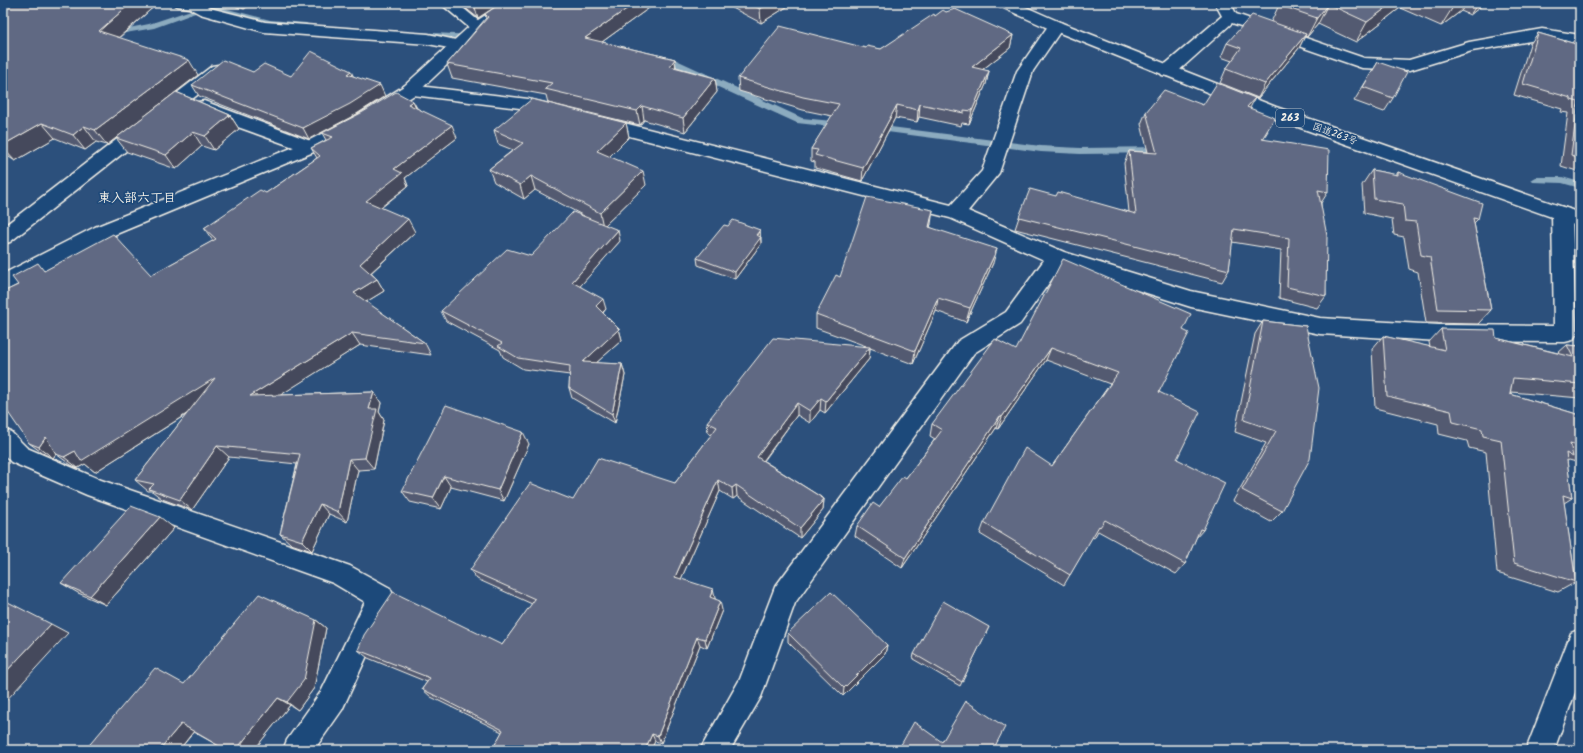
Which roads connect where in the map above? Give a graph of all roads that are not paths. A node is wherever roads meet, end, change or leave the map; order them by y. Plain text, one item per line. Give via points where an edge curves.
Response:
1 (448, 3) edge
2 (514, 3) edge
3 (1004, 3) edge
4 (194, 6) edge
5 (1226, 10) edge
6 (1056, 26) junction
7 (468, 37) junction
8 (1580, 40) edge
9 (221, 68) edge
10 (1168, 71) junction
11 (410, 90) junction
12 (183, 97) junction
13 (310, 147) junction
14 (955, 213) junction
15 (1571, 217) edge
16 (3, 237) edge
17 (1057, 257) junction
18 (6, 279) edge
19 (3, 439) edge
20 (1580, 642) edge
21 (297, 750) edge
22 (714, 750) edge
23 (1540, 750) edge

1 - 7 main road
2 - 7 main road
3 - 6 main road, 国道263号 / 263
4 - 7 main road via 264,27 428,39
5 - 8 main road via 1362,63 1410,65 1469,47 1542,34
5 - 10 main road
6 - 10 main road, 国道263号 / 263
6 - 14 main road via 1025,71 990,173
7 - 11 main road
9 - 12 main road
10 - 15 main road, 国道263号 / 263 via 1278,114
11 - 13 main road via 362,120
11 - 14 main road via 528,104
12 - 13 main road via 241,122
12 - 16 main road
13 - 18 main road via 102,232
14 - 17 main road
15 - 17 main road via 1564,334 1439,333 1320,326 1191,299
17 - 22 main road via 1013,318 966,347 784,596 751,687
19 - 21 main road via 19,455 95,488 341,574 381,597 332,700
20 - 23 main road

